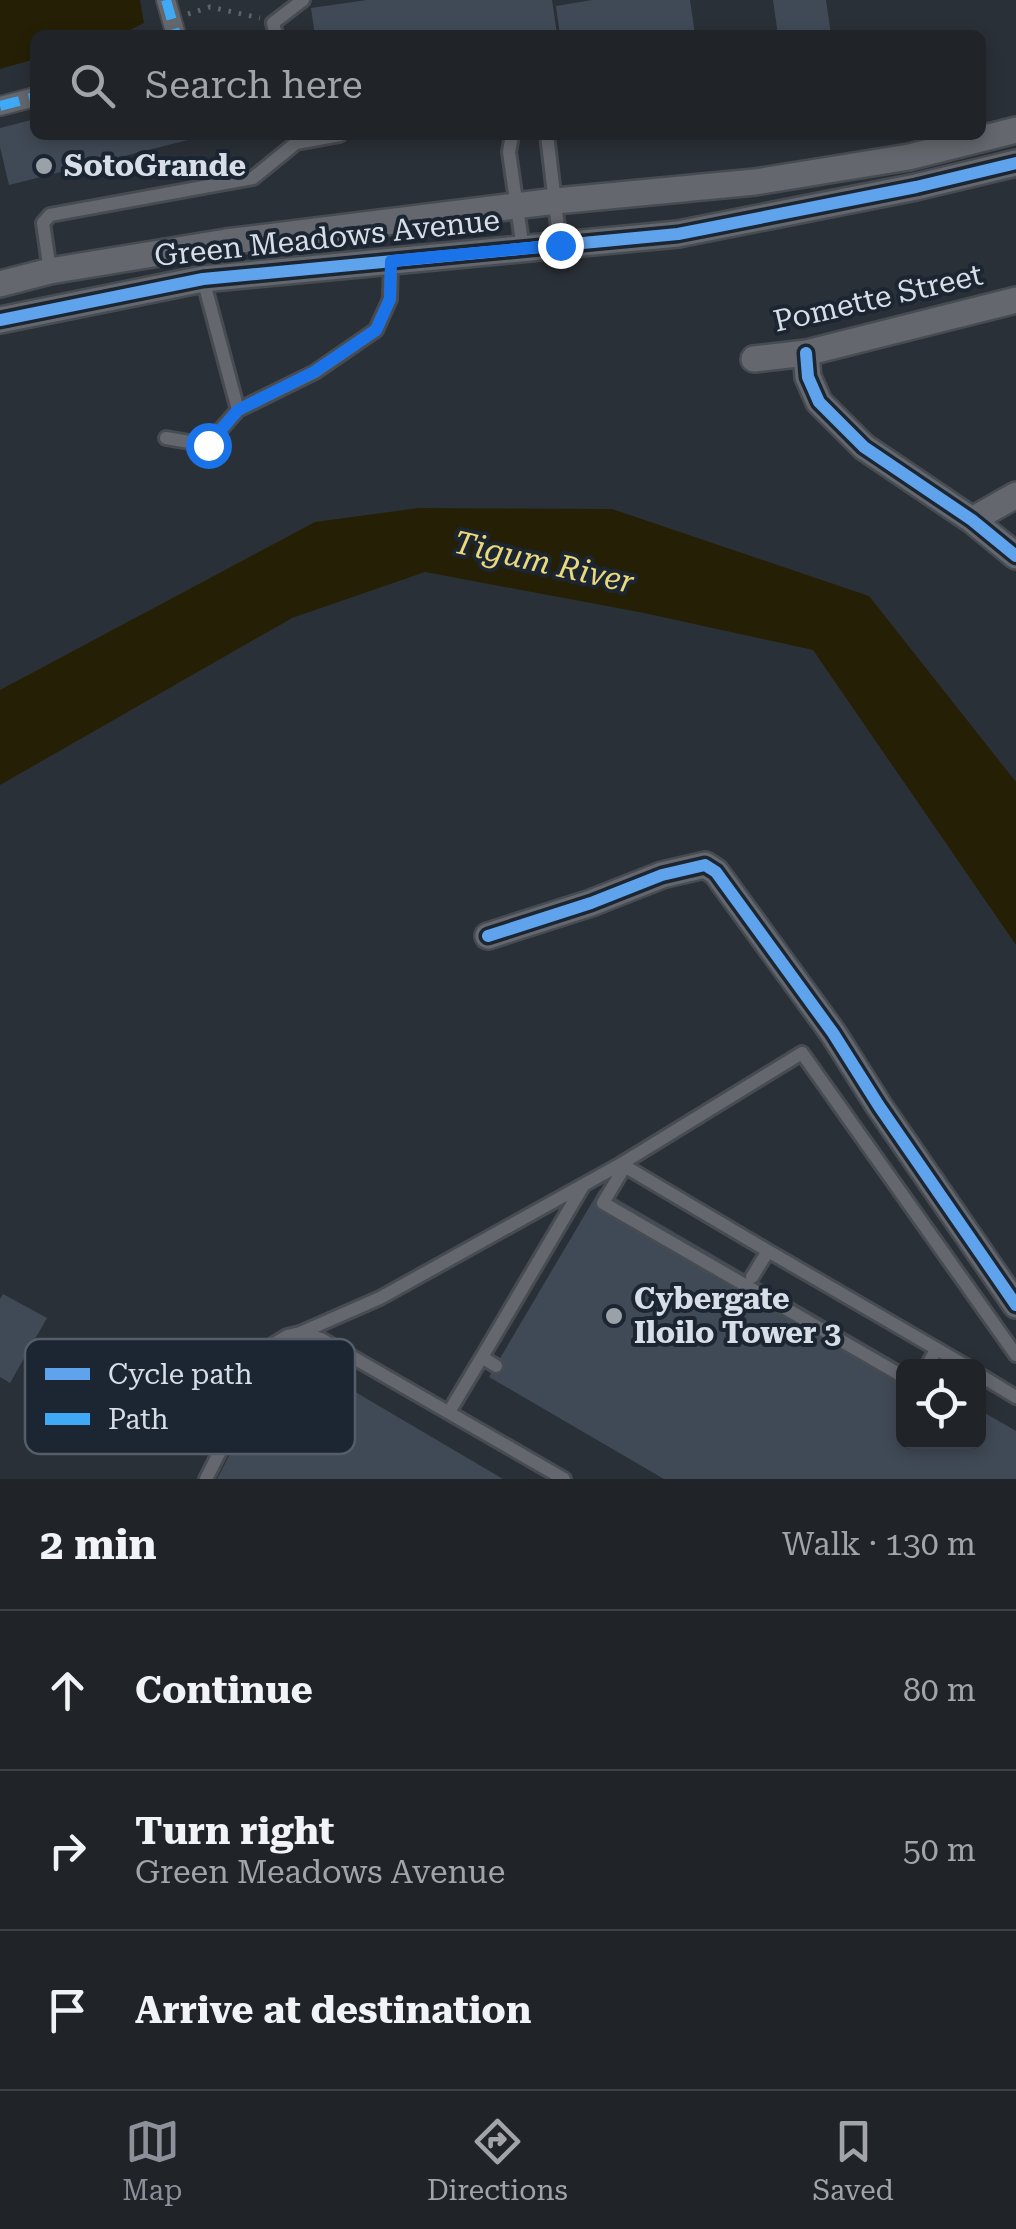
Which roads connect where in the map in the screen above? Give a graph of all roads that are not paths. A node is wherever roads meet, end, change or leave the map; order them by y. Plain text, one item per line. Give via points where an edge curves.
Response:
1 (166, 0) edge
2 (303, 0) edge
3 (174, 27) edge
4 (275, 29) edge
5 (30, 98) edge
6 (0, 106) edge
7 (1016, 130) edge
8 (986, 138) edge
9 (295, 140) edge
10 (511, 140) edge
11 (548, 140) edge
12 (976, 140) edge
13 (1016, 163) edge
14 (556, 201) junction
15 (515, 207) junction
16 (560, 245) junction
17 (523, 249) junction
18 (391, 261) junction
19 (50, 270) junction
20 (203, 279) junction
21 (0, 284) edge
22 (1016, 300) edge
23 (0, 320) edge
24 (806, 353) junction
25 (754, 359) dead end
26 (238, 410) junction
27 (166, 438) dead end
28 (1016, 494) edge
29 (972, 520) junction
30 (1016, 556) edge
31 (488, 936) dead end
32 (623, 1165) junction
33 (585, 1184) junction
34 (768, 1251) junction
35 (752, 1277) dead end
36 (1016, 1304) edge
37 (300, 1332) junction
38 (282, 1339) edge
39 (322, 1339) edge
40 (936, 1350) junction
41 (1016, 1355) edge
42 (482, 1357) junction
43 (355, 1358) edge
44 (931, 1359) edge
45 (953, 1359) edge
46 (496, 1366) dead end
47 (896, 1372) edge
48 (986, 1379) edge
49 (1016, 1397) edge
50 (450, 1412) junction
51 (219, 1454) edge
52 (206, 1479) edge
53 (564, 1479) edge

1 - 3 street
2 - 4 lane
5 - 6 street
7 - 8 street, Green Meadows Avenue
9 - 19 lane via 253,178 50,215 43,223
10 - 15 lane
11 - 14 lane
12 - 14 street, Green Meadows Avenue via 774,178
13 - 16 street, Green Meadows Avenue via 678,234
14 - 15 street, Green Meadows Avenue
14 - 16 lane
15 - 17 lane
15 - 19 street, Green Meadows Avenue
16 - 17 street, Green Meadows Avenue
17 - 18 street, Green Meadows Avenue
18 - 20 street, Green Meadows Avenue
18 - 26 lane via 390,299 376,330 314,372
19 - 21 street, Green Meadows Avenue
20 - 23 street, Green Meadows Avenue
20 - 26 lane
22 - 24 street, Pomette Street
24 - 25 street, Pomette Street
24 - 29 street via 820,402 864,447
26 - 27 lane via 208,445
28 - 29 street
29 - 30 street
31 - 36 street via 662,876 705,865 716,872
32 - 33 lane
32 - 34 lane
32 - 41 lane via 802,1053
32 - 47 lane via 603,1202
33 - 37 lane via 380,1298
33 - 42 lane
34 - 35 lane
34 - 40 lane
37 - 38 lane
37 - 39 lane
40 - 44 lane
40 - 45 lane
42 - 46 lane
42 - 50 lane
43 - 50 lane
48 - 49 lane
50 - 53 lane
51 - 52 lane

